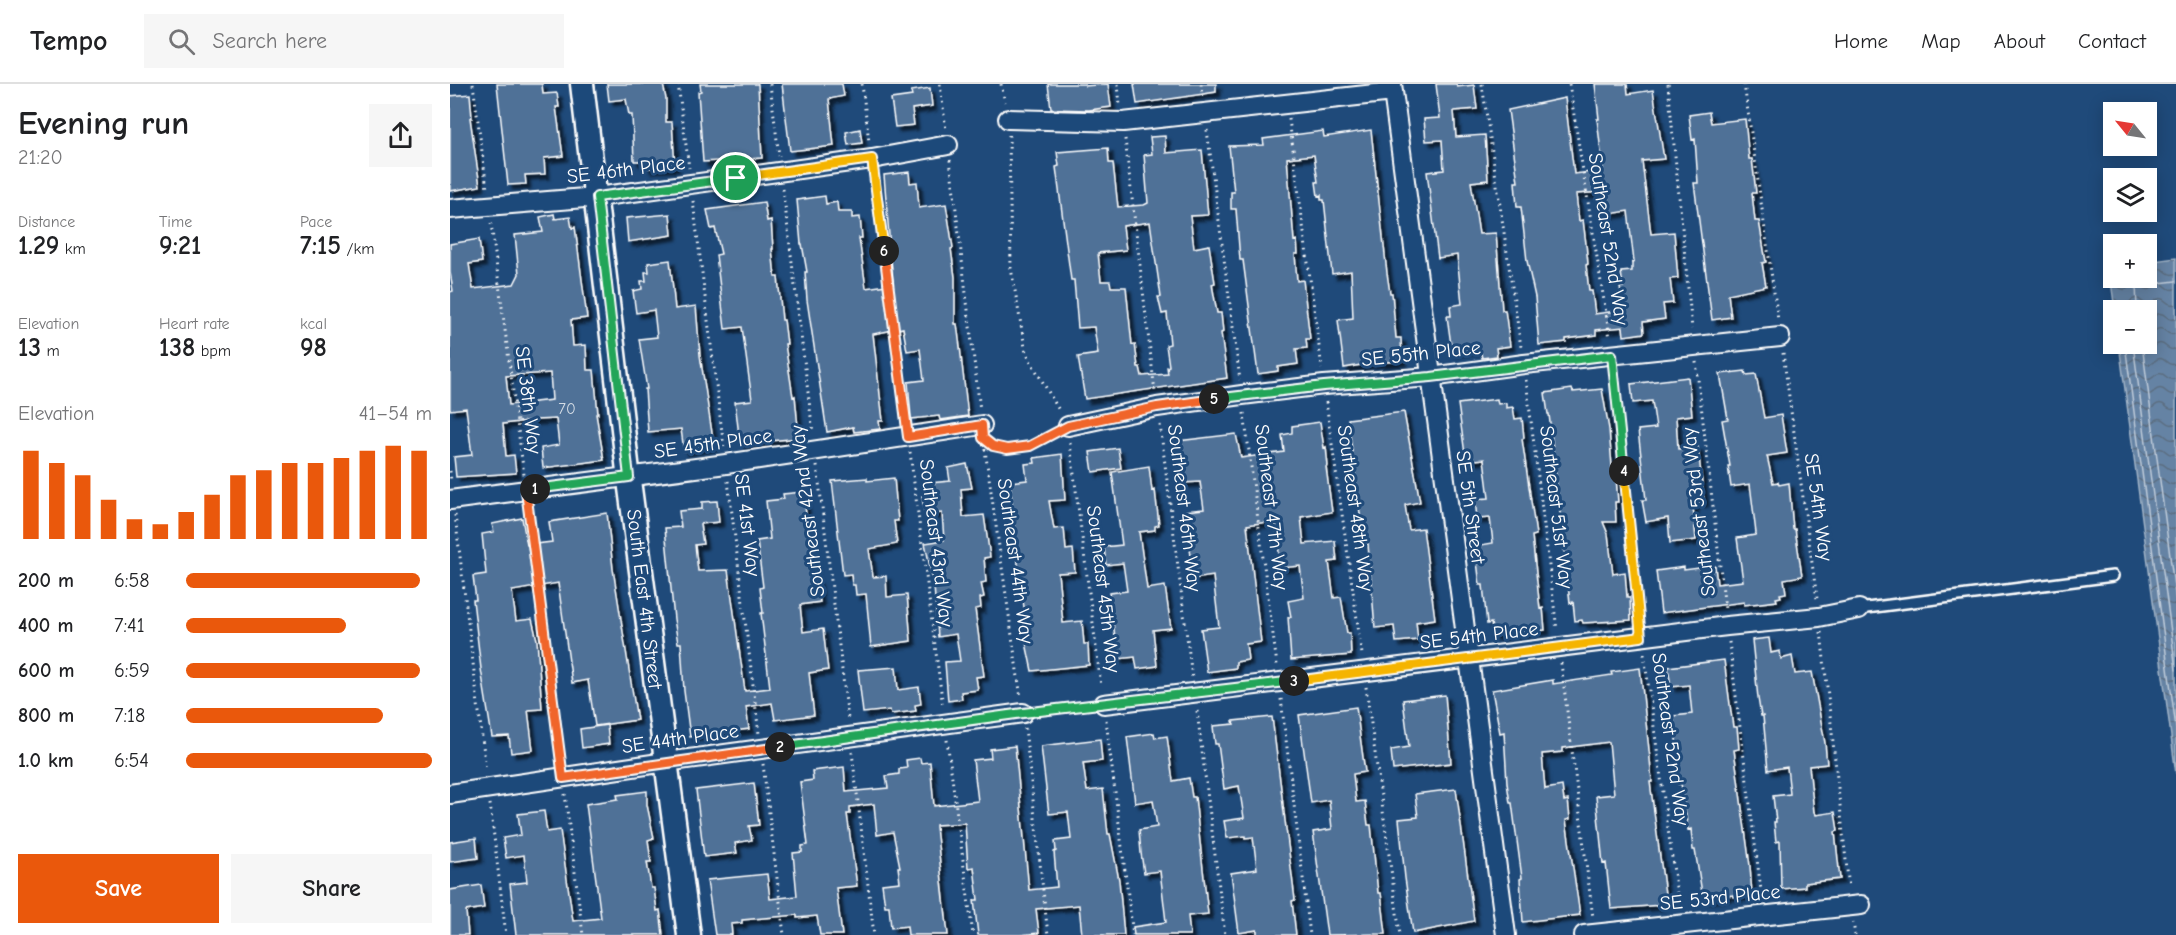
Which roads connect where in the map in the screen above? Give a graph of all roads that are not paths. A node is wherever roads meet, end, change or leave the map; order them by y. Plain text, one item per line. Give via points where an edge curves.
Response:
1 (582, 84) edge
2 (1393, 88) edge
3 (1008, 119) road end
4 (948, 145) road end
5 (597, 197) junction
6 (450, 209) edge
7 (1780, 337) road end
8 (1431, 377) junction
9 (1068, 426) road end
10 (983, 431) road end
11 (629, 477) junction
12 (452, 500) edge
13 (2113, 576) dead end
14 (1859, 609) joint
15 (1469, 659) junction
16 (1104, 704) road end
17 (1023, 713) road end
18 (666, 762) junction
19 (450, 794) edge
20 (1856, 906) road end
21 (1590, 934) edge
22 (688, 935) edge
23 (1506, 935) edge

1 - 5 street, South East 4th Street
2 - 3 street via 1123,122
2 - 8 street, SE 5th Street
4 - 5 street, SE 46th Place
5 - 6 street, SE 46th Place
5 - 11 street, South East 4th Street
7 - 8 street, SE 55th Place
8 - 9 street, SE 55th Place via 1242,395 1157,407
8 - 15 street, SE 5th Street
10 - 11 street, SE 45th Place via 908,437
11 - 12 street, SE 45th Place
11 - 18 street, South East 4th Street
13 - 14 lane
14 - 15 street, SE 54th Place
15 - 16 street, SE 54th Place
15 - 23 street, SE 5th Street
17 - 18 street, SE 44th Place
18 - 19 street, SE 44th Place
18 - 22 street, South East 4th Street
20 - 21 street, SE 53rd Place

